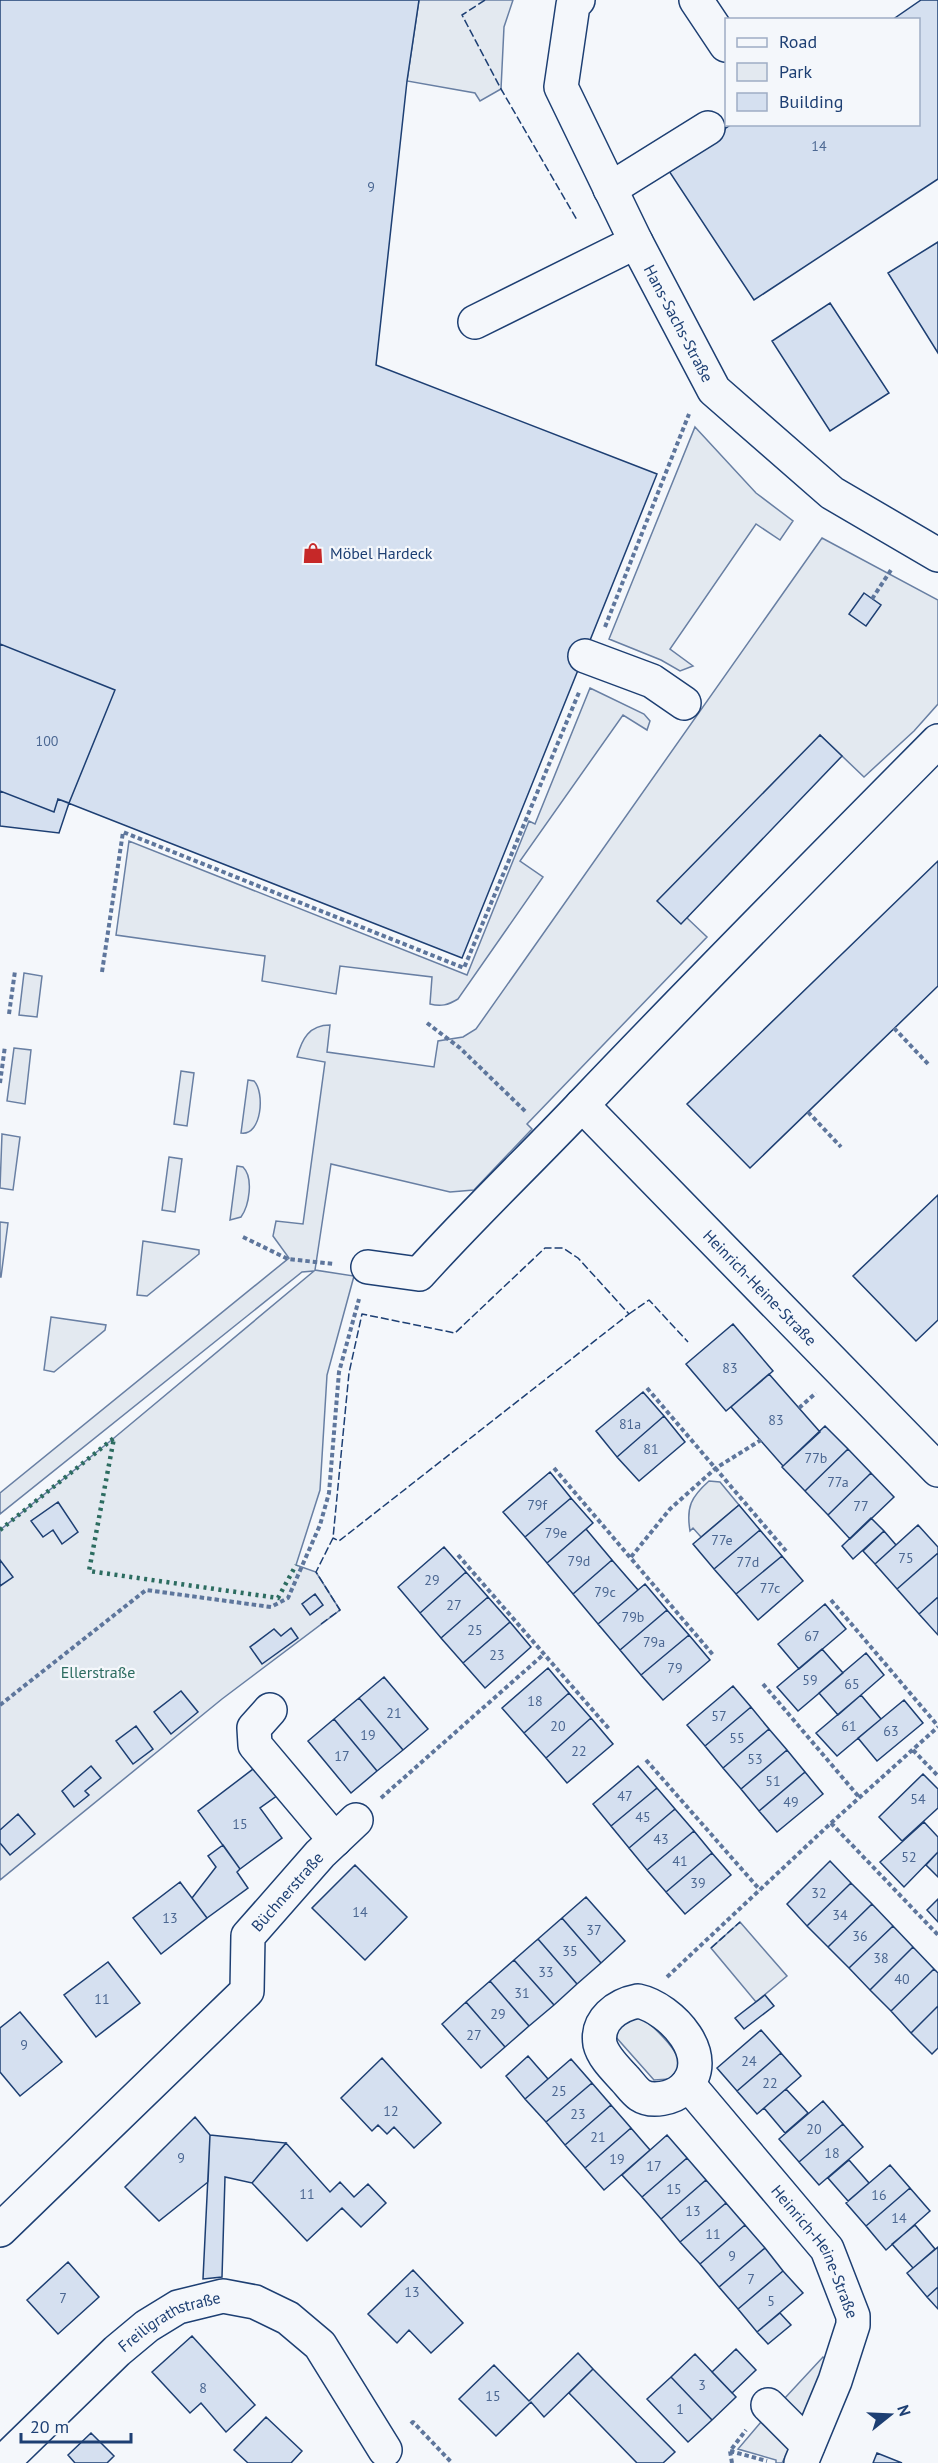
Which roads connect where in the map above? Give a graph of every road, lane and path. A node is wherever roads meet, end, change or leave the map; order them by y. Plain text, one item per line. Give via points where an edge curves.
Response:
1 (578, 0) edge
2 (696, 0) edge
3 (725, 44) edge
4 (708, 128) dead end
5 (610, 189) junction
6 (636, 243) junction
7 (475, 322) dead end
8 (690, 411) dead end
9 (938, 555) edge
10 (891, 570) dead end
11 (872, 599) dead end
12 (589, 657) junction
13 (684, 703) dead end
14 (938, 741) edge
15 (15, 971) dead end
16 (102, 972) dead end
17 (9, 1014) dead end
18 (426, 1023) dead end
19 (894, 1028) dead end
20 (5, 1046) dead end
21 (928, 1065) dead end
22 (0, 1083) edge
23 (582, 1105) junction
24 (808, 1112) dead end
25 (526, 1113) dead end
26 (841, 1147) dead end
27 (243, 1237) dead end
28 (368, 1268) junction
29 (647, 1388) dead end
30 (820, 1390) dead end
31 (799, 1408) dead end
32 (761, 1440) dead end
33 (554, 1468) dead end
34 (716, 1468) junction
35 (938, 1470) edge
36 (786, 1551) dead end
37 (458, 1555) dead end
38 (631, 1557) junction
39 (831, 1600) dead end
40 (544, 1654) junction
41 (714, 1656) dead end
42 (763, 1684) dead end
43 (0, 1705) edge
44 (270, 1710) dead end
45 (938, 1727) edge
46 (610, 1730) dead end
47 (913, 1750) junction
48 (646, 1760) dead end
49 (938, 1776) edge
50 (860, 1797) junction
51 (831, 1823) junction
52 (345, 1830) junction
53 (759, 1890) junction
54 (938, 1935) edge
55 (671, 1971) dead end
56 (688, 2084) dead end
57 (0, 2230) edge
58 (768, 2405) dead end
59 (413, 2422) dead end
60 (385, 2450) dead end
61 (730, 2451) dead end
62 (804, 2454) edge
63 (2, 2463) edge
64 (452, 2463) edge
65 (772, 2463) edge

1 - 5 street, Hans-Sachs-Straße via 573,5 561,87
2 - 3 street
4 - 5 street
5 - 6 street, Hans-Sachs-Straße
6 - 7 street
6 - 9 street, Hans-Sachs-Straße via 714,390 832,493
8 - 12 path
10 - 11 path
12 - 13 street via 652,681
12 - 16 path via 464,968 123,832
14 - 23 street
15 - 17 path
18 - 25 path via 460,1048
19 - 21 path
20 - 22 path
23 - 28 street via 419,1274
23 - 35 street, Heinrich-Heine-Straße
24 - 26 path
27 - 28 path via 288,1259
28 - 43 path via 339,1372 329,1493 320,1525 288,1598 271,1607 146,1590
29 - 34 path
30 - 31 path
32 - 34 path
33 - 38 path
34 - 36 path
34 - 38 path via 669,1509
37 - 40 path
38 - 41 path
39 - 45 path
40 - 46 path
40 - 52 path
42 - 50 path
44 - 52 street via 254,1728 255,1745
45 - 47 path
47 - 49 path
47 - 50 path
48 - 53 path
50 - 51 path
51 - 53 path
51 - 54 path
52 - 57 street, Büchnerstraße via 248,1936 247,1992
53 - 55 path
56 - 62 street, Heinrich-Heine-Straße via 827,2248 853,2316 835,2382
58 - 62 street, Heinrich-Heine-Straße
59 - 64 path
60 - 63 street, Freiligrathstraße via 320,2345 288,2318 255,2301 223,2296 178,2307 147,2326
61 - 65 path

